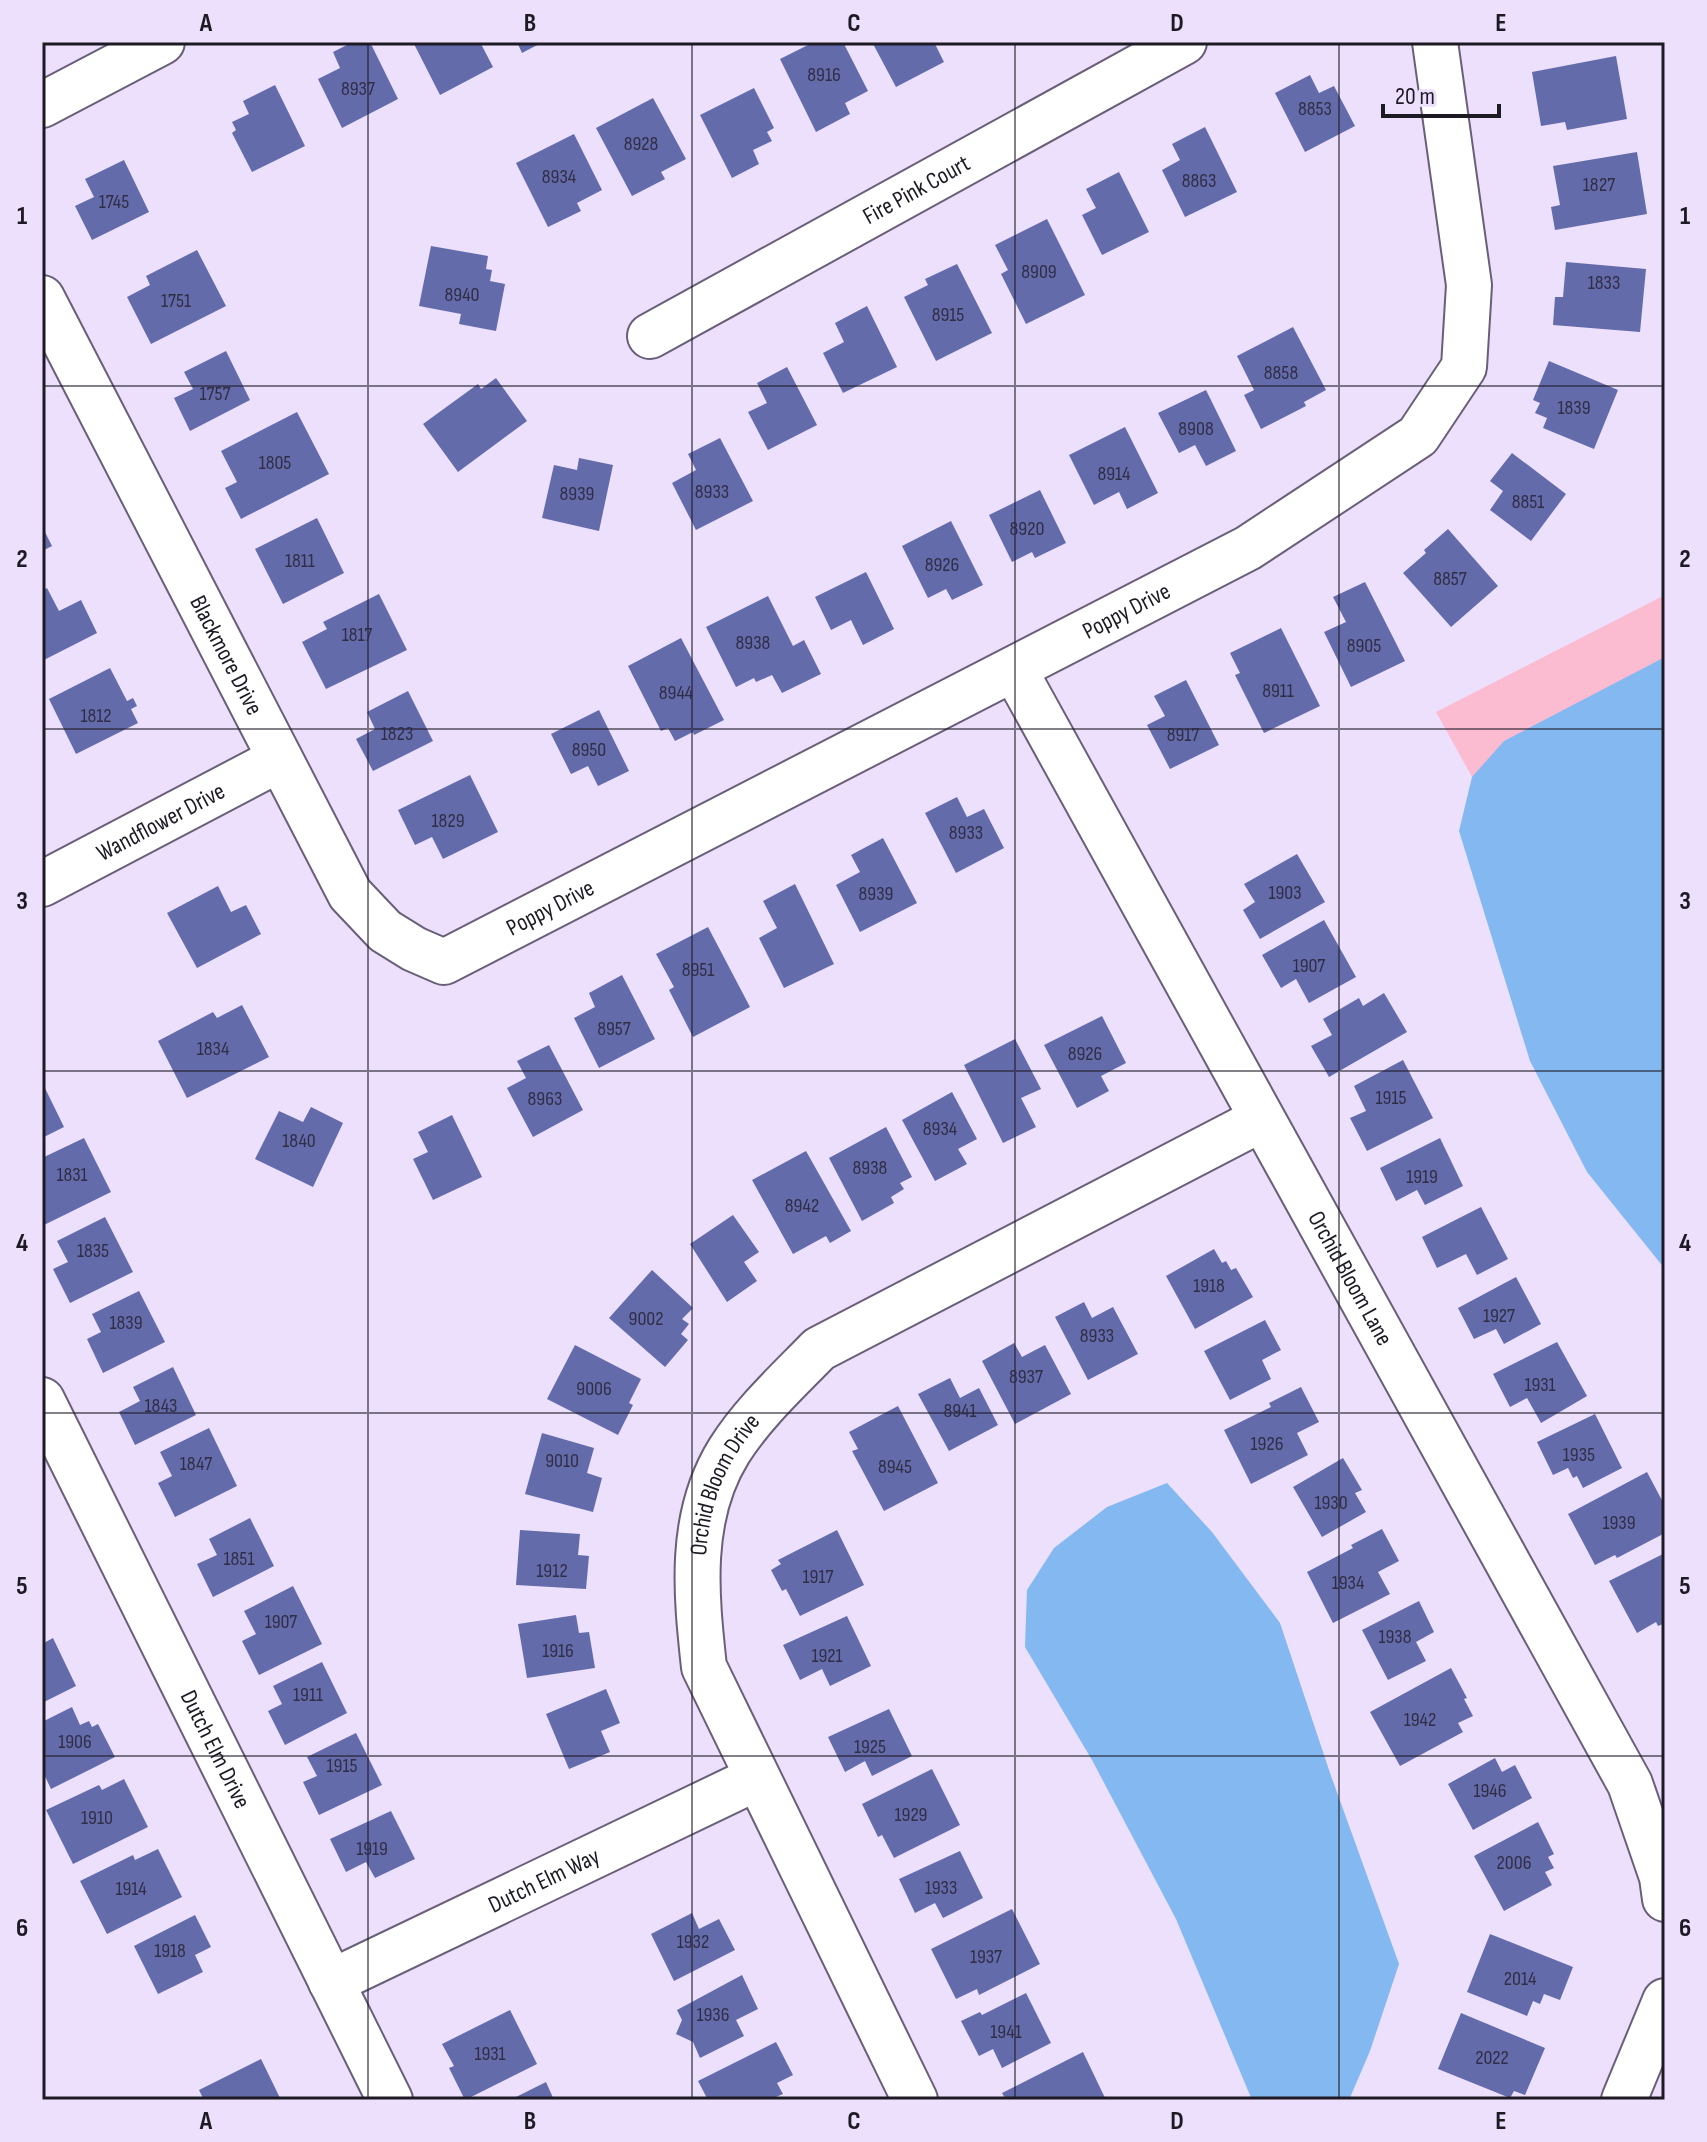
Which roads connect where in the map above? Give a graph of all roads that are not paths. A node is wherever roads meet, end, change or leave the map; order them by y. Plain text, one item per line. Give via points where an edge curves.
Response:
1 (162, 42) edge
2 (1184, 42) edge
3 (1435, 42) edge
4 (42, 105) edge
5 (42, 298) edge
6 (650, 336) dead end
7 (1014, 669) junction
8 (280, 759) junction
9 (42, 884) edge
10 (458, 957) joint
11 (1262, 1119) junction
12 (42, 1400) edge
13 (757, 1778) junction
14 (1665, 1899) edge
15 (331, 1982) junction
16 (1665, 2001) edge
17 (390, 2100) edge
18 (915, 2100) edge
19 (1624, 2100) edge

1 - 4 street
2 - 6 street, Fire Pink Court
3 - 7 street, Poppy Drive via 1469,285 1464,367 1418,436 1248,548
5 - 8 street, Blackmore Drive
7 - 10 street, Poppy Drive
7 - 11 street, Orchid Bloom Lane
8 - 9 street, Wandflower Drive
8 - 10 street, Blackmore Drive via 350,894 385,931 414,949 444,962
11 - 13 street, Orchid Bloom Drive via 819,1349 728,1452 700,1528 697,1600 704,1667
11 - 14 street, Orchid Bloom Lane via 1630,1784
12 - 15 street, Dutch Elm Drive
13 - 15 street, Dutch Elm Way
13 - 18 street, Orchid Bloom Drive
15 - 17 street, Dutch Elm Drive
16 - 19 street

